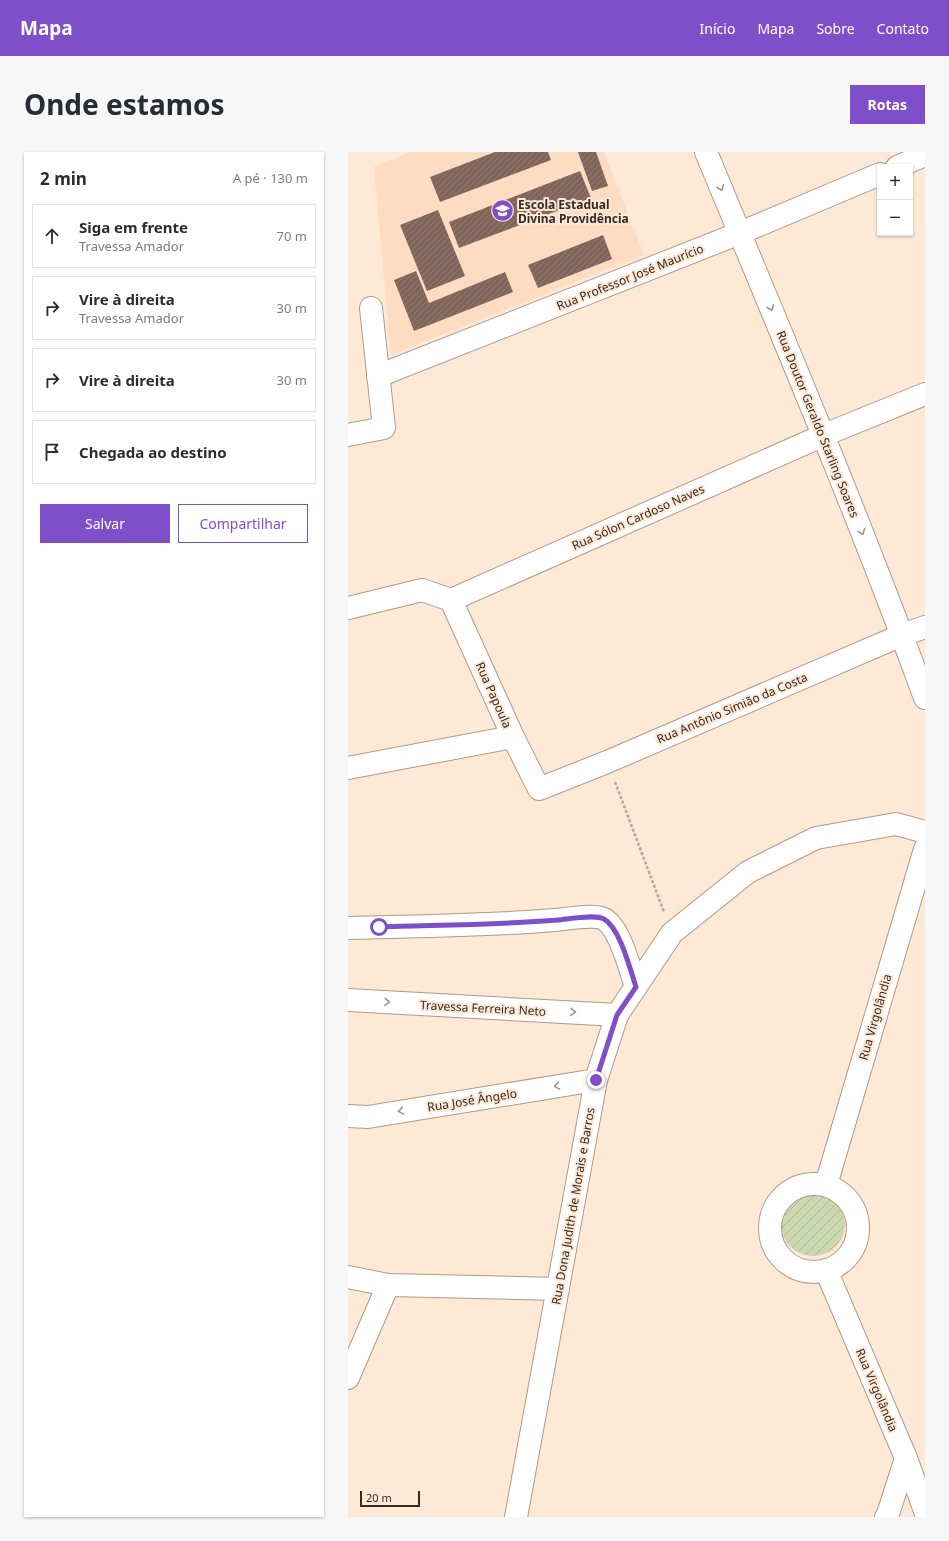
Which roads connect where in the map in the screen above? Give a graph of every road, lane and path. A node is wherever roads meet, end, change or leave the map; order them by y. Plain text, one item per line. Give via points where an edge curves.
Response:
1 (706, 152) edge
2 (925, 155) edge
3 (904, 164) edge
4 (877, 175) edge
5 (740, 234) junction
6 (371, 308) dead end
7 (378, 376) junction
8 (925, 394) edge
9 (348, 435) edge
10 (824, 435) junction
11 (451, 600) junction
12 (348, 608) edge
13 (925, 627) edge
14 (902, 635) junction
15 (925, 698) edge
16 (514, 737) junction
17 (607, 762) junction
18 (348, 768) edge
19 (540, 789) joint
20 (925, 832) edge
21 (925, 849) edge
22 (348, 928) edge
23 (672, 933) junction
24 (636, 987) junction
25 (348, 1000) edge
26 (617, 1015) junction
27 (596, 1080) junction
28 (348, 1116) edge
29 (826, 1185) junction
30 (826, 1270) junction
31 (348, 1277) edge
32 (388, 1285) junction
33 (558, 1289) junction
34 (348, 1378) edge
35 (906, 1458) junction
36 (925, 1512) edge
37 (516, 1517) edge
38 (886, 1517) edge

1 -> 5 street, Rua Doutor Geraldo Starling Soares
2 - 3 street
4 - 5 street, Rua Professor José Maurício
5 - 7 street, Rua Professor José Maurício
5 -> 10 street, Rua Doutor Geraldo Starling Soares
6 - 7 street
7 - 9 street via 384,428
8 - 10 street, Rua Sólon Cardoso Naves
10 - 11 street, Rua Sólon Cardoso Naves
10 -> 14 street, Rua Doutor Geraldo Starling Soares
11 - 12 street via 422,590
11 - 16 street, Rua Papoula
13 - 14 street, Rua Antônio Simião da Costa
14 - 15 street, Rua Doutor Geraldo Starling Soares
14 - 17 street, Rua Antônio Simião da Costa
16 - 18 street
16 - 19 street, Rua Papoula
17 - 19 street, Rua Antônio Simião da Costa
17 - 23 path
20 - 23 street, Rua Dona Judith de Morais e Barros via 896,824 816,838 748,872
21 - 29 street, Rua Virgolândia
22 - 24 street via 603,918 613,928 622,946
23 - 24 street, Rua Dona Judith de Morais e Barros
24 - 26 street, Rua Dona Judith de Morais e Barros
25 -> 26 street, Travessa Ferreira Neto
26 - 27 street, Rua Dona Judith de Morais e Barros
27 -> 28 street, Rua José Ângelo via 368,1117
27 - 33 street, Rua Dona Judith de Morais e Barros
29 - 30 street via 838,1191 848,1201 855,1213 858,1227 856,1241 849,1254 839,1264
29 - 30 street via 798,1186 785,1194 776,1205 770,1220 770,1234 775,1248 784,1260 797,1268 812,1272
30 - 35 street, Rua Virgolândia
31 - 32 street
32 - 33 street
32 - 34 street
33 - 37 street, Rua Dona Judith de Morais e Barros
35 - 36 street, Rua Virgolândia
35 - 38 street

